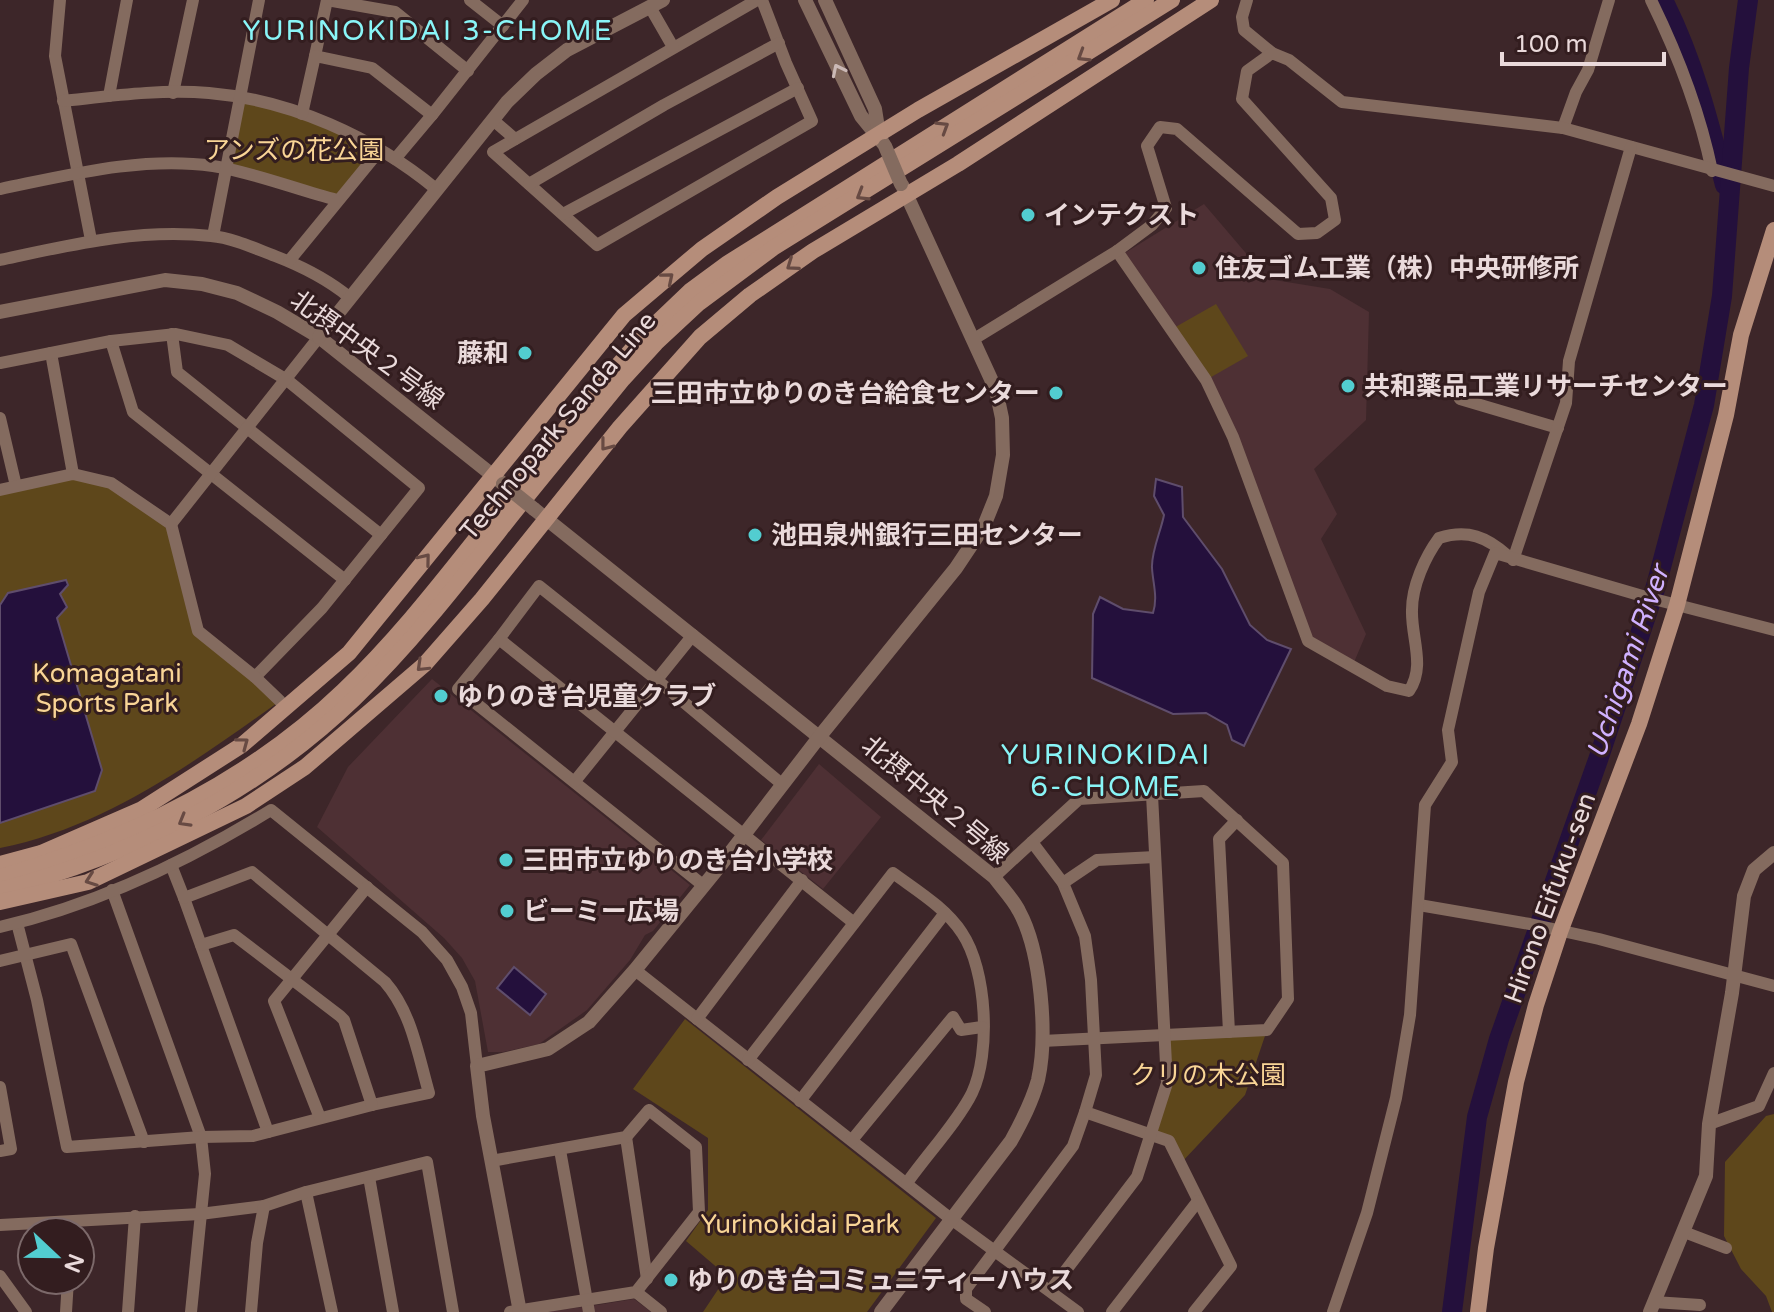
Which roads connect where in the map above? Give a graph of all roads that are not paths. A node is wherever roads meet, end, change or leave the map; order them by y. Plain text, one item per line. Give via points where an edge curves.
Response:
1 (60, 0) edge
2 (127, 0) edge
3 (193, 0) edge
4 (259, 0) edge
5 (327, 0) edge
6 (470, 0) edge
7 (523, 0) edge
8 (759, 0) edge
9 (805, 0) edge
10 (825, 0) edge
11 (1112, 0) edge
12 (1146, 0) edge
13 (1172, 0) edge
14 (1211, 0) edge
15 (1247, 0) edge
16 (1609, 0) edge
17 (1651, 0) edge
18 (657, 3) edge
19 (503, 26) junction
20 (779, 43) junction
21 (673, 47) junction
22 (1272, 53) junction
23 (315, 56) junction
24 (468, 71) junction
25 (798, 88) junction
26 (173, 93) junction
27 (109, 96) junction
28 (239, 97) junction
29 (63, 101) junction
30 (302, 114) junction
31 (432, 115) junction
32 (493, 120) junction
33 (1563, 128) junction
34 (515, 139) junction
35 (882, 140) junction
36 (1631, 147) junction
37 (380, 150) junction
38 (395, 159) junction
39 (225, 169) junction
40 (1712, 171) junction
41 (76, 173) junction
42 (529, 184) junction
43 (1774, 186) edge
44 (0, 189) edge
45 (436, 189) junction
46 (904, 190) junction
47 (337, 200) junction
48 (563, 214) junction
49 (1774, 230) edge
50 (213, 236) junction
51 (91, 240) junction
52 (1117, 251) junction
53 (0, 260) edge
54 (289, 261) junction
55 (349, 297) junction
56 (0, 312) edge
57 (172, 334) junction
58 (319, 337) junction
59 (974, 339) junction
60 (111, 341) junction
61 (51, 353) junction
62 (0, 363) edge
63 (287, 380) junction
64 (1460, 399) dead end
65 (0, 418) edge
66 (248, 428) junction
67 (1558, 428) junction
68 (73, 474) junction
69 (211, 476) junction
70 (497, 479) junction
71 (16, 486) junction
72 (0, 490) edge
73 (540, 515) junction
74 (171, 524) junction
75 (381, 535) junction
76 (1513, 560) junction
77 (345, 580) junction
78 (1673, 604) junction
79 (1774, 630) edge
80 (693, 635) junction
81 (499, 639) junction
82 (255, 677) junction
83 (657, 680) junction
84 (280, 701) dead end
85 (616, 730) junction
86 (820, 736) junction
87 (575, 781) junction
88 (783, 785) junction
89 (1152, 795) junction
90 (1237, 820) junction
91 (744, 835) junction
92 (1032, 842) junction
93 (1774, 853) edge
94 (1155, 857) junction
95 (171, 865) junction
96 (2, 868) edge
97 (994, 877) junction
98 (802, 880) junction
99 (1063, 883) junction
100 (704, 886) junction
101 (367, 887) junction
102 (0, 890) edge
103 (112, 890) junction
104 (34, 896) junction
105 (184, 898) junction
106 (0, 902) edge
107 (1419, 905) junction
108 (0, 909) edge
109 (945, 913) junction
110 (17, 923) junction
111 (854, 923) junction
112 (0, 927) edge
113 (1560, 932) junction
114 (329, 934) junction
115 (201, 945) junction
116 (26, 956) junction
117 (0, 961) edge
118 (635, 970) junction
119 (1734, 977) junction
120 (291, 979) junction
121 (1774, 986) edge
122 (697, 1019) junction
123 (982, 1027) junction
124 (1229, 1032) junction
125 (1166, 1035) junction
126 (1094, 1038) junction
127 (1042, 1041) junction
128 (748, 1060) junction
129 (477, 1066) junction
130 (1774, 1073) edge
131 (0, 1087) edge
132 (800, 1101) junction
133 (372, 1105) junction
134 (1085, 1112) junction
135 (320, 1118) junction
136 (1709, 1124) junction
137 (268, 1132) junction
138 (1151, 1135) junction
139 (201, 1137) junction
140 (626, 1137) junction
141 (852, 1140) junction
142 (144, 1142) junction
143 (560, 1150) junction
144 (0, 1151) edge
145 (491, 1161) junction
146 (369, 1177) junction
147 (907, 1183) junction
148 (306, 1192) junction
149 (1198, 1201) junction
150 (264, 1206) junction
151 (200, 1214) junction
152 (135, 1216) junction
153 (951, 1219) junction
154 (96, 1222) edge
155 (1684, 1232) junction
156 (1726, 1248) dead end
157 (995, 1249) junction
158 (0, 1276) edge
159 (647, 1279) junction
160 (1050, 1291) junction
161 (636, 1292) junction
162 (588, 1305) edge
163 (1700, 1305) dead end
164 (1652, 1307) edge
165 (517, 1311) edge
166 (26, 1312) edge
167 (128, 1312) edge
168 (191, 1312) edge
169 (251, 1312) edge
170 (332, 1312) edge
171 (393, 1312) edge
172 (453, 1312) edge
173 (661, 1312) edge
174 (881, 1312) edge
175 (985, 1312) edge
176 (1078, 1312) edge
177 (1112, 1312) edge
178 (1194, 1312) edge
179 (1333, 1312) edge
180 (1478, 1312) edge

1 - 29 street via 55,56
2 - 27 street
3 - 26 street
4 - 28 street
5 - 23 street
5 - 24 street via 395,12
6 - 19 street
7 - 19 street
8 - 20 street
8 - 21 street
35 -> 9 street via 861,116
10 - 35 street via 875,109
11 - 35 main road
96 -> 12 main road, Technopark Sanda Line via 129,833 217,786 289,737 394,639 613,371 690,291 765,238
13 -> 102 main road, Technopark Sanda Line via 773,248 699,303 623,379 403,649 353,701 296,748 178,825 41,880
14 - 46 main road
15 - 22 street via 1244,30
16 - 33 street
17 - 40 street via 1689,93
18 - 21 street
18 - 32 street via 567,50
19 - 24 street
20 - 25 street
20 - 42 street
21 - 34 street
22 - 33 street via 1289,60 1342,102
22 - 52 street via 1247,71 1242,99 1331,198 1335,220 1317,233 1298,234 1177,129 1160,127 1147,146 1166,208
23 - 30 street
23 - 31 street via 372,68
24 - 31 street
25 - 48 street
25 - 48 street via 812,121 597,245
26 - 27 street
26 - 28 street
27 - 29 street
28 - 30 street
28 - 39 street
29 - 41 street
30 - 37 street
31 - 38 street
32 - 34 street
32 - 45 street
33 - 36 street
34 - 42 street via 493,152
35 - 46 street, bridge
70 -> 35 main road via 624,315 702,249 777,197
36 - 40 street
36 - 67 street via 1569,361
37 - 38 street
37 - 47 street
38 - 45 street
39 - 41 street via 150,163
39 - 47 street
39 - 50 street
40 - 43 street
41 - 44 street
41 - 51 street
42 - 48 street
45 - 55 street
46 - 59 street
46 -> 73 main road via 750,295 700,337
47 - 54 street
49 - 78 main road, Hirono Eifuku-sen via 1741,335 1726,415
50 - 51 street via 149,233
50 - 54 street
51 - 53 street
52 - 59 street
52 - 76 street via 1211,392 1233,437 1308,641 1387,686 1409,691 1418,668 1413,594 1431,548 1439,538 1489,539
54 - 55 street
55 - 58 street
56 - 58 street, 北摂中央２号線 via 165,280 237,293
57 - 60 street
57 - 63 street via 228,345
57 - 66 street via 177,372
58 - 63 street
58 - 70 street, 北摂中央２号線
59 - 86 street via 996,390 1003,436 1000,476 984,526
60 - 61 street
60 - 69 street via 133,412
61 - 62 street
61 - 68 street
63 - 66 street
63 - 75 street via 419,488
64 - 67 street
65 - 71 street
66 - 69 street
66 - 75 street
67 - 76 street
68 - 71 street
68 - 74 street via 111,483
69 - 74 street
69 - 77 street
70 - 73 street, 北摂中央２号線, bridge
96 -> 70 main road via 142,809 242,745 349,653
71 - 72 street
73 - 80 street, 北摂中央２号線
73 -> 104 main road via 425,664 305,767 188,837 88,882
74 - 82 street via 198,631
75 - 77 street
76 - 78 street
76 - 107 street via 1495,553 1479,592 1448,730 1452,762 1425,805
77 - 82 street
78 - 79 street
78 - 113 main road, Hirono Eifuku-sen via 1639,724
80 - 83 street
80 - 86 street, 北摂中央２号線
81 - 83 street via 539,586
81 - 85 street
81 - 87 street via 458,689
82 - 84 street
83 - 85 street
83 - 88 street
85 - 87 street
85 - 91 street
86 - 88 street
86 - 97 street, 北摂中央２号線
87 - 100 street
88 - 91 street
89 - 90 street via 1204,791
89 - 92 street via 1079,799
89 - 94 street
90 - 124 street via 1219,839
90 - 124 street via 1283,863 1288,999 1267,1030
91 - 98 street
91 - 100 street
92 - 97 street
92 - 99 street
93 - 119 street via 1754,870 1744,896
94 - 99 street via 1097,860
94 - 125 street
95 - 101 street via 271,810
95 - 103 street
95 - 105 street
97 - 127 street, 北摂中央２号線 via 1028,930 1039,983
98 - 111 street
98 - 122 street
99 - 126 street via 1085,936
100 - 118 street
101 - 114 street
101 - 129 street via 447,960 471,1013
103 - 110 street
103 - 139 street
104 - 106 main road
104 - 108 main road
105 - 114 street via 252,872
105 - 115 street
107 - 113 street
107 - 179 street via 1410,1015 1396,1098 1367,1213
109 - 111 street via 893,873
109 - 123 street via 974,958
109 - 132 street
110 - 112 street
110 - 116 street
111 - 128 street
113 - 119 street
113 - 180 main road, Hirono Eifuku-sen via 1516,1082
114 - 120 street
114 - 133 street via 399,999 429,1093
115 - 120 street via 234,935
115 - 137 street
116 - 117 street
116 - 142 street via 71,944
116 - 142 street via 67,1147
118 - 122 street
118 - 129 street via 589,1022 567,1038 531,1055
119 - 121 street
119 - 136 street
120 - 133 street via 344,1020
120 - 135 street via 274,1001
122 - 128 street
123 - 141 street via 961,1030 953,1017
123 - 147 street via 984,1049 970,1097
124 - 125 street
125 - 126 street
125 - 138 street via 1167,1083
126 - 127 street
126 - 134 street via 1096,1075
127 - 153 street, 北摂中央２号線 via 1027,1111 1011,1141
128 - 132 street
129 - 145 street
130 - 136 street via 1759,1106
131 - 144 street via 11,1149
132 - 141 street
133 - 135 street
134 - 138 street
134 - 157 street via 1073,1146
135 - 137 street
136 - 155 street via 1706,1176
137 - 139 street
138 - 149 street via 1169,1141
138 - 160 street via 1137,1177
139 - 142 street
139 - 151 street via 205,1174
140 - 143 street
140 - 159 street
140 - 159 street via 649,1110 696,1147 699,1212
141 - 147 street
143 - 145 street
143 - 162 street
145 - 165 street
146 - 148 street
146 - 171 street
146 - 172 street via 427,1162
147 - 153 street
148 - 150 street
148 - 170 street
149 - 177 street
149 - 178 street via 1231,1266
150 - 151 street
150 - 169 street
151 - 152 street
151 - 168 street
152 - 154 street
152 - 167 street
153 - 157 street
153 - 174 street, 北摂中央２号線
155 - 156 street
155 - 164 street
157 - 160 street
157 - 175 street via 966,1289 966,1299
158 - 166 street
159 - 161 street
160 - 176 street
161 - 162 street
161 - 173 street
162 - 165 street
163 - 164 street

